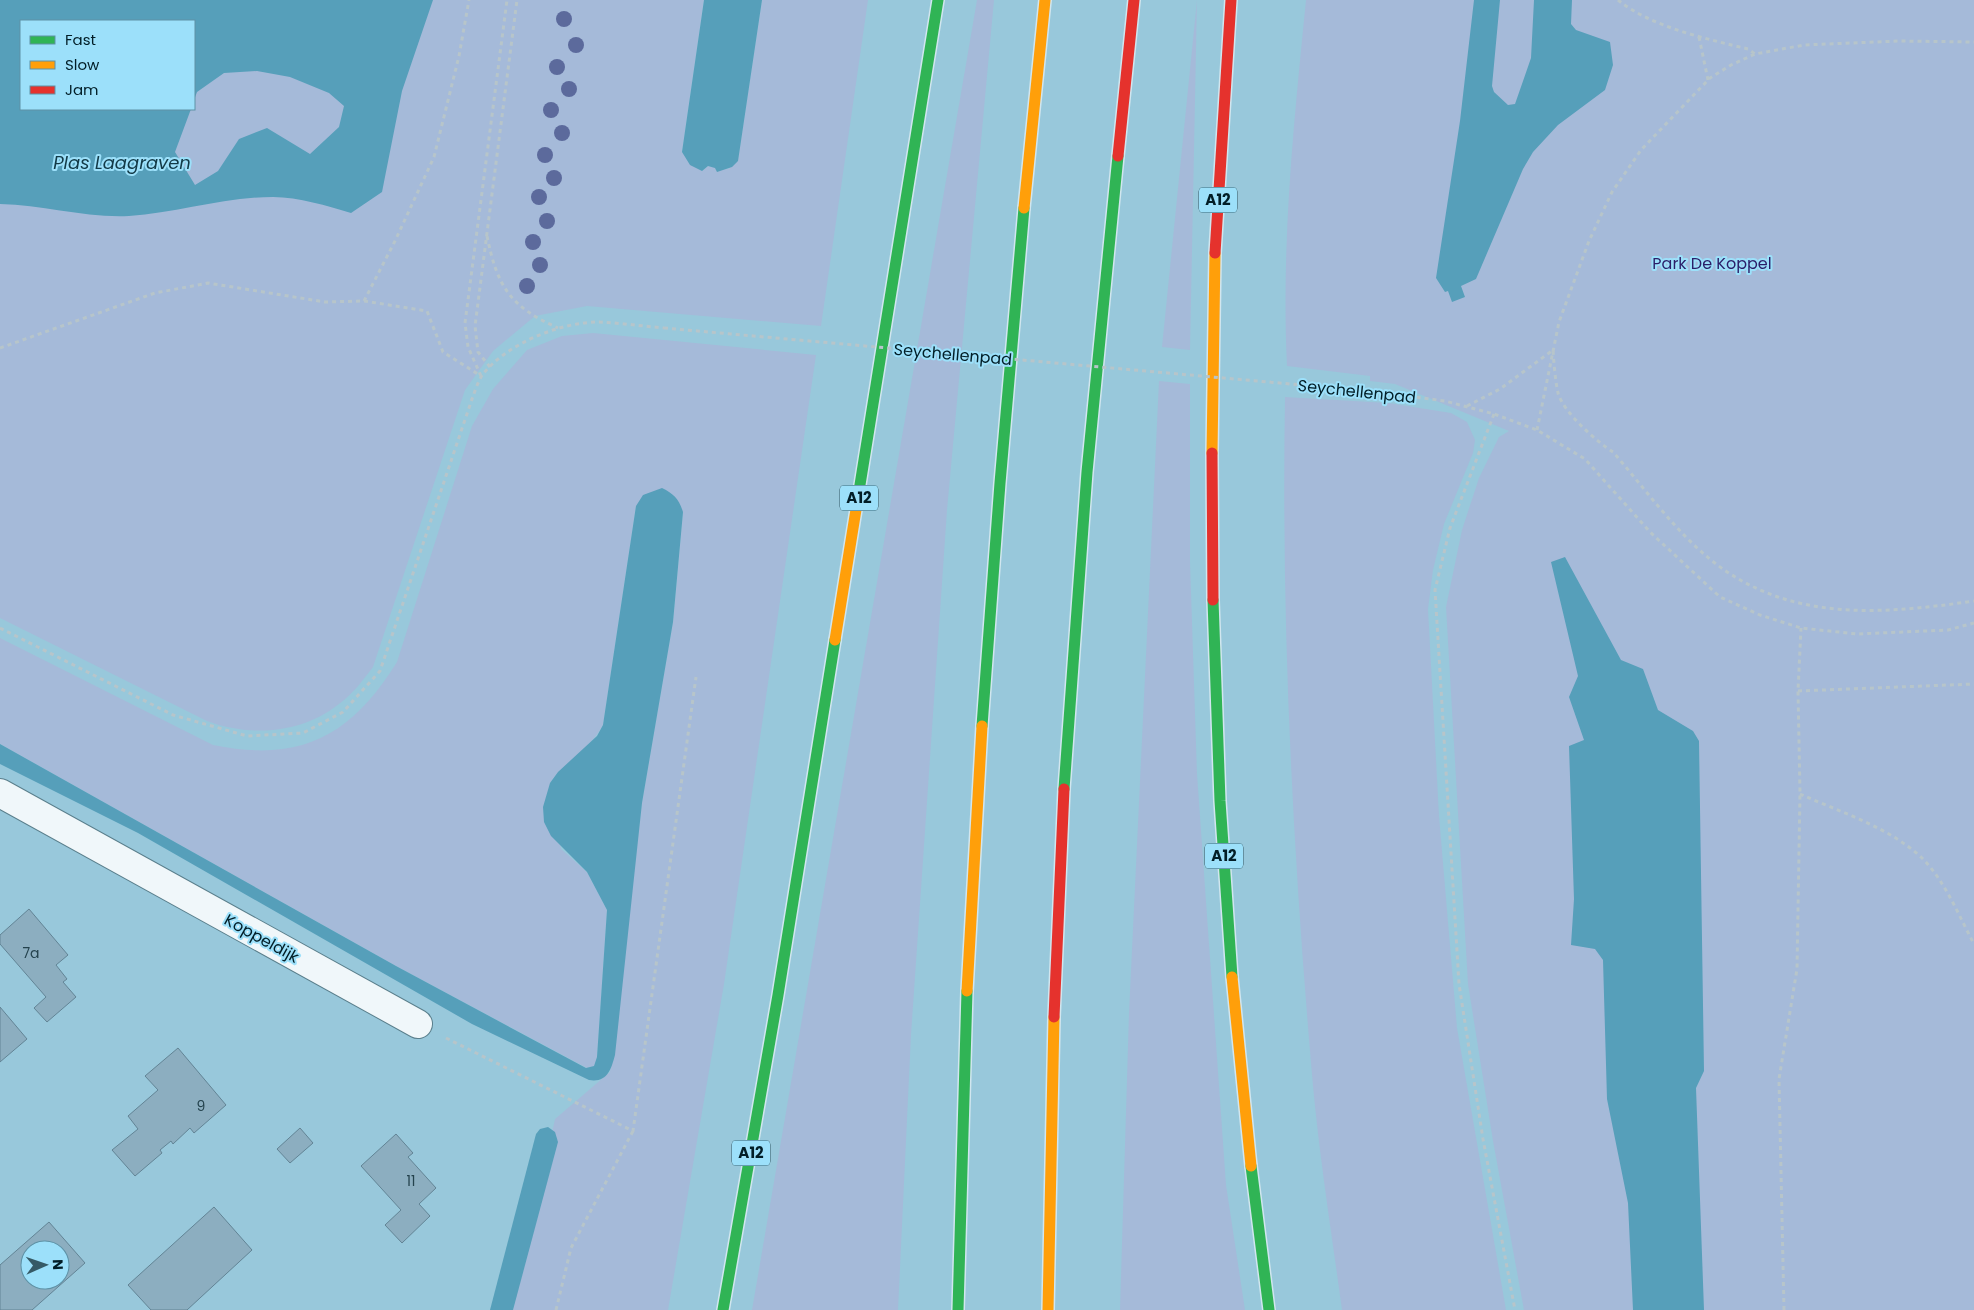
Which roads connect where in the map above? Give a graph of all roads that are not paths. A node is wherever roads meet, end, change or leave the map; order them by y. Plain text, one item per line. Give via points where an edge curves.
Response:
1 (938, 0) edge
2 (1045, 0) edge
3 (1134, 0) edge
4 (1232, 0) edge
5 (0, 793) edge
6 (418, 1024) road end
7 (723, 1310) edge
8 (958, 1310) edge
9 (1048, 1310) edge
10 (1269, 1310) edge

1 - 7 highway, A12 via 781,976
2 - 8 highway via 1021,224 989,622 968,969
3 - 9 highway via 1101,304 1066,756 1052,1095
4 - 10 highway, A12 via 1214,271 1214,672 1220,805 1240,1070
5 - 6 street, Koppeldijk

